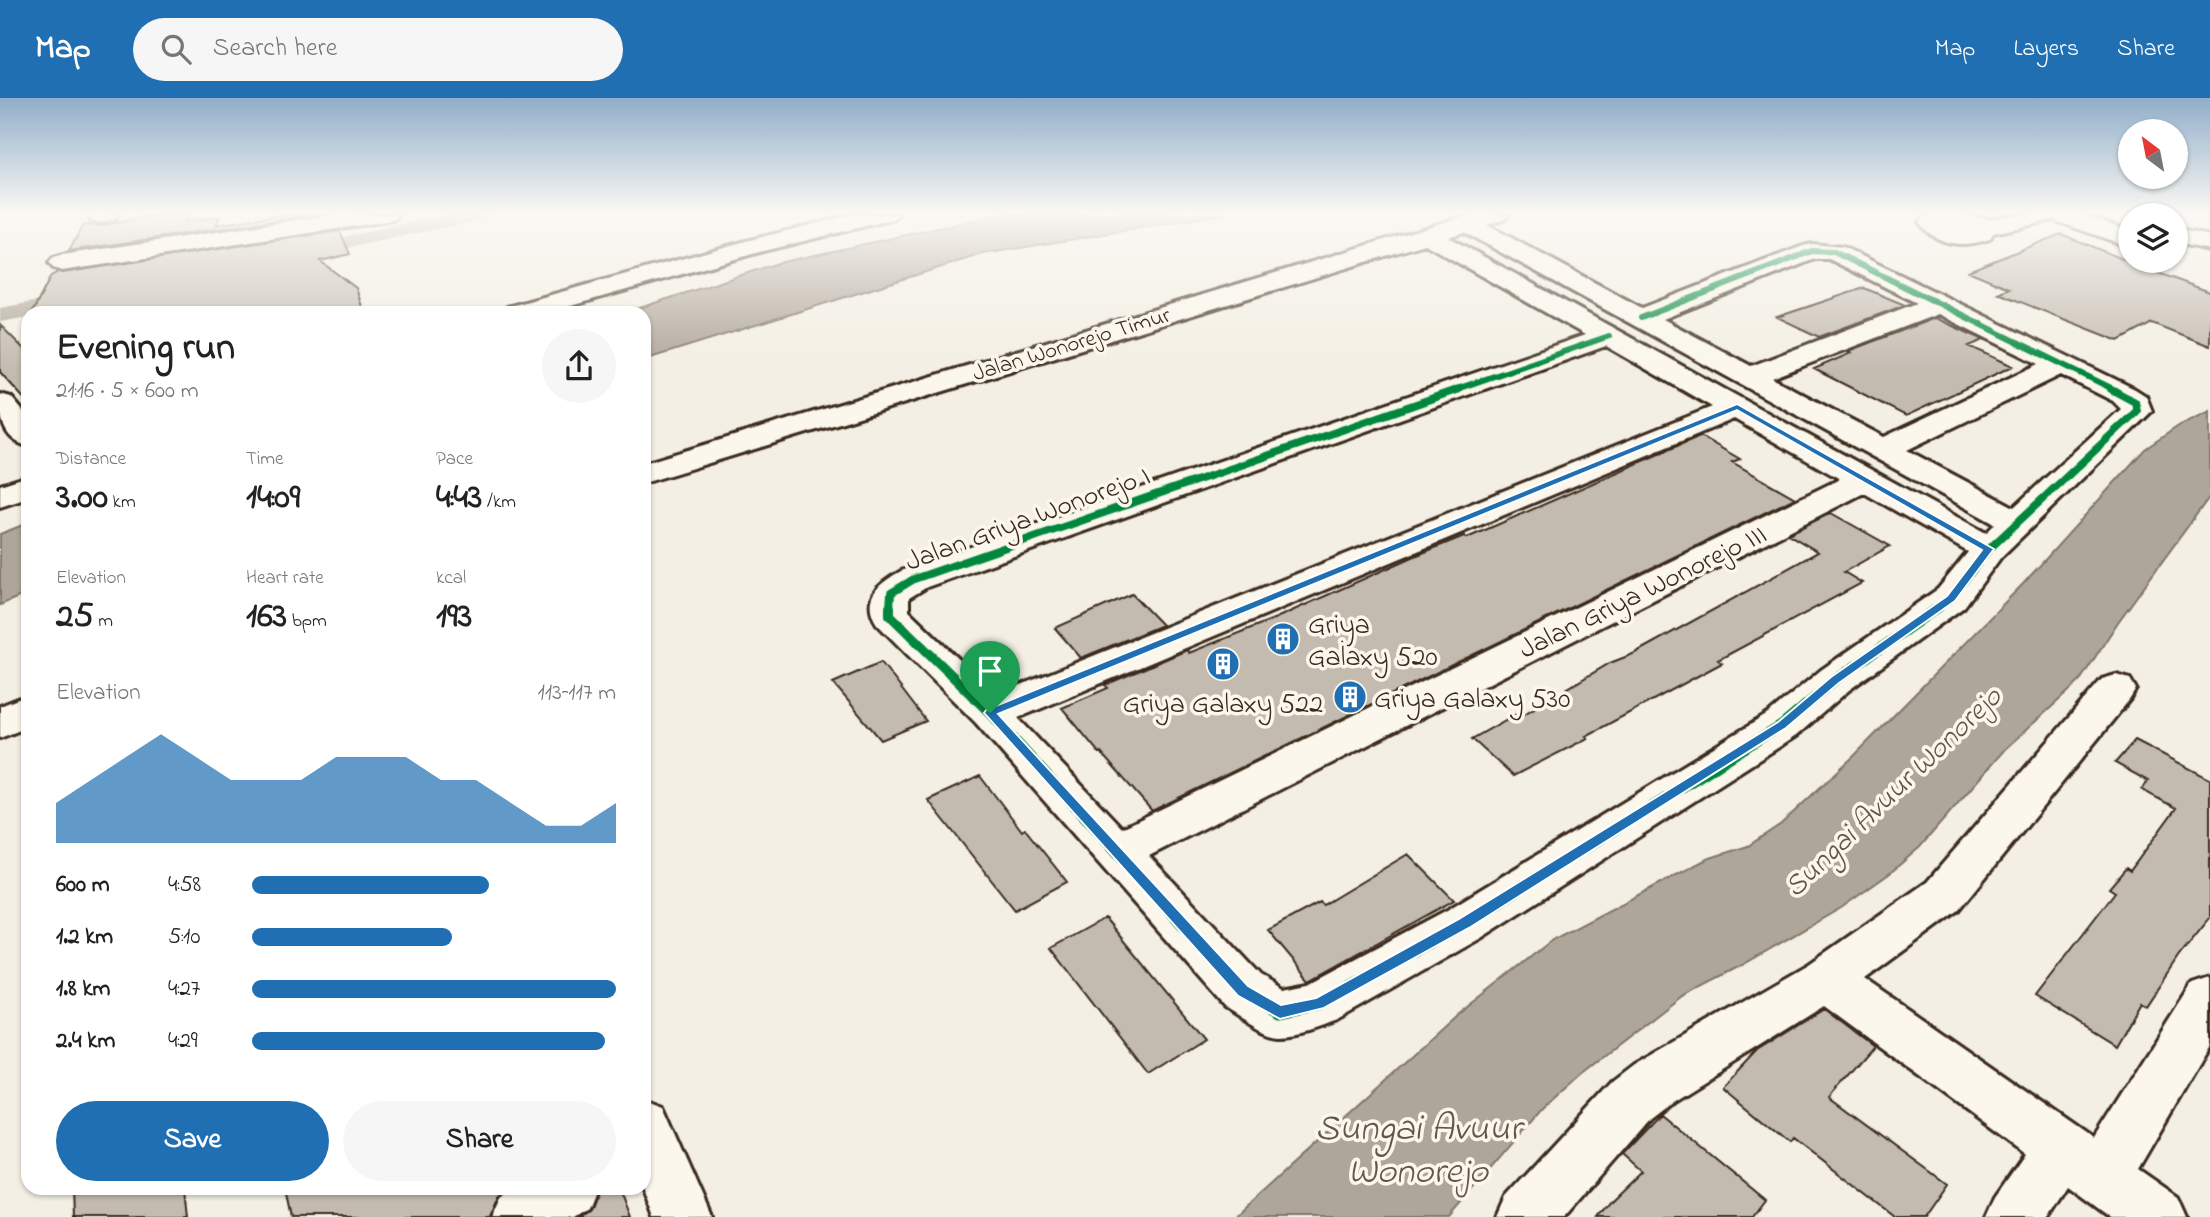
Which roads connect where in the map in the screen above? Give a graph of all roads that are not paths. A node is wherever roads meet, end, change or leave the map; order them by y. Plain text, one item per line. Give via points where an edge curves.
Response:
1 (683, 266) edge
2 (1324, 266) edge
3 (1485, 266) edge
4 (1545, 266) edge
5 (1773, 266) edge
6 (1866, 266) edge
7 (1559, 274) junction
8 (1521, 286) junction
9 (1939, 304) junction
10 (542, 306) edge
11 (1641, 318) junction
12 (1609, 337) junction
13 (2062, 364) junction
14 (1744, 392) junction
15 (0, 403) edge
16 (21, 428) edge
17 (1875, 464) junction
18 (651, 471) edge
19 (21, 489) edge
20 (0, 497) edge
21 (2002, 536) junction
22 (2116, 689) dead end
23 (21, 713) edge
24 (990, 713) junction
25 (0, 723) edge
26 (1118, 851) junction
27 (1826, 979) junction
28 (2210, 1000) edge
29 (651, 1145) edge
30 (2082, 1163) junction
31 (556, 1195) edge
32 (521, 1217) edge
33 (683, 1217) edge
34 (1526, 1217) edge
35 (2015, 1217) edge
36 (2158, 1217) edge

1 - 10 street
2 - 18 street, Jalan Wonorejo Timur
3 - 8 street
4 - 7 street
5 - 11 street
6 - 9 street
7 - 8 street
7 - 11 street
8 - 12 street
9 - 13 street
9 - 14 street
11 - 14 street
12 - 14 street
12 - 24 street, Jalan Griya Wonorejo I via 914,579 891,593 890,615
13 - 17 street, Jalan Griya Wonorejo III
13 - 21 street, Jalan Griya Wonorejo I via 2135,402 2137,411
14 - 17 street
14 - 24 street
15 - 16 street
17 - 21 street
17 - 26 street, Jalan Griya Wonorejo III
19 - 20 street
21 - 26 street, Jalan Griya Wonorejo I via 1951,598 1835,680 1782,725 1464,923 1319,1004 1280,1012 1243,991
22 - 27 street via 1943,896
23 - 25 street
24 - 26 street, Jalan Griya Wonorejo I
27 - 30 street
27 - 34 street via 1642,1091
28 - 30 street
29 - 33 street
30 - 35 street
30 - 36 street
31 - 32 street

